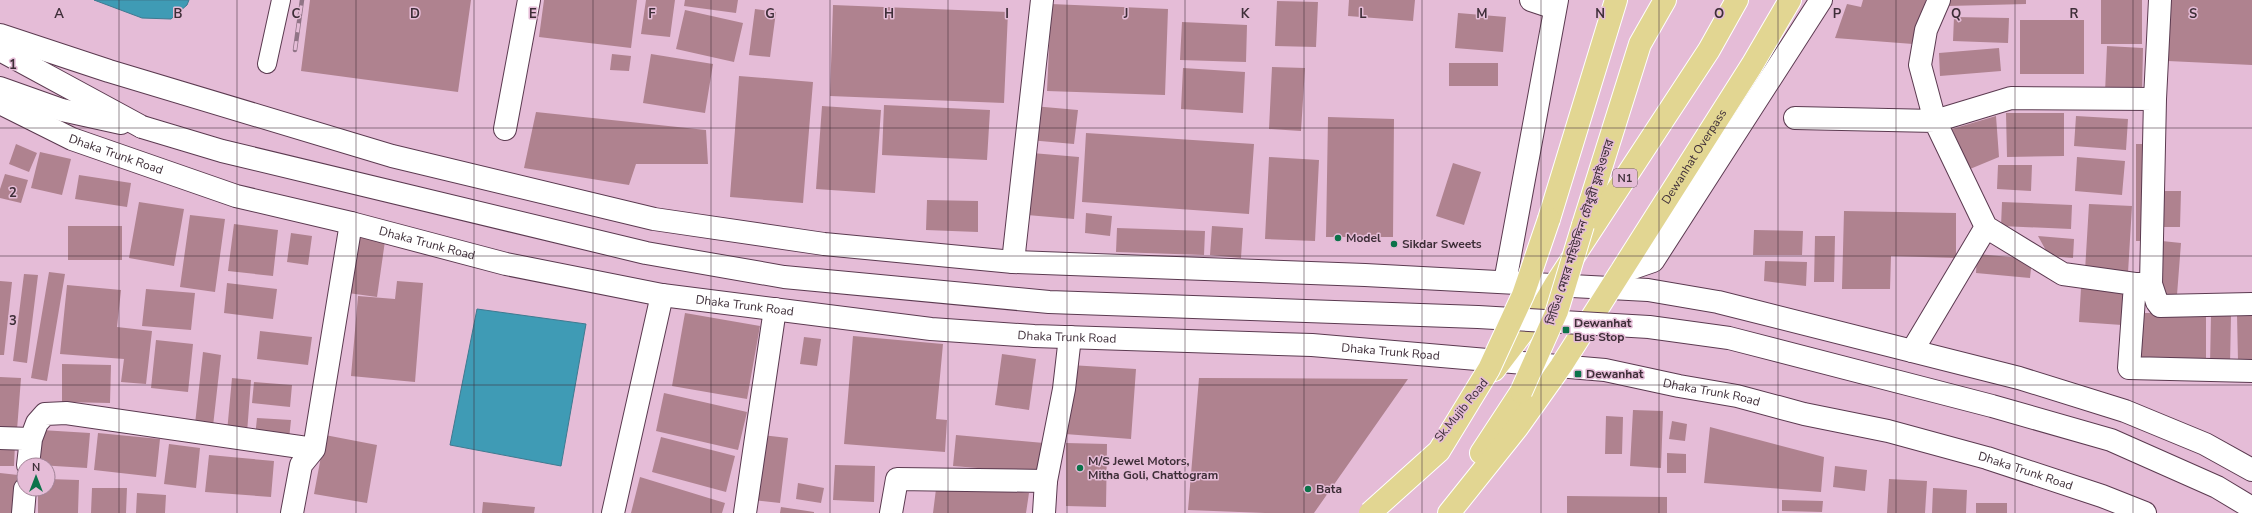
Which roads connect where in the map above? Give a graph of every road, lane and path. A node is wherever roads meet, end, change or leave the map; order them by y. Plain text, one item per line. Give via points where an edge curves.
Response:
1 (281, 0) edge
2 (529, 0) edge
3 (1042, 0) edge
4 (1531, 0) edge
5 (1616, 0) edge
6 (1665, 0) edge
7 (1737, 0) edge
8 (1790, 0) edge
9 (1821, 0) edge
10 (1939, 0) edge
11 (2160, 0) edge
12 (1556, 4) edge
13 (0, 35) edge
14 (0, 50) edge
15 (267, 64) dead end
16 (0, 88) edge
17 (2155, 99) junction
18 (0, 103) edge
19 (1795, 118) dead end
20 (1935, 121) junction
21 (142, 127) junction
22 (504, 129) dead end
23 (351, 223) junction
24 (1986, 227) junction
25 (1013, 262) junction
26 (1617, 280) junction
27 (1505, 282) junction
28 (2143, 284) junction
29 (1555, 285) junction
30 (662, 295) junction
31 (2252, 304) edge
32 (775, 309) junction
33 (1070, 337) junction
34 (1912, 351) junction
35 (1501, 361) junction
36 (1561, 366) junction
37 (2252, 371) edge
38 (0, 438) edge
39 (31, 439) junction
40 (314, 449) junction
41 (29, 457) edge
42 (2252, 470) edge
43 (1046, 480) junction
44 (24, 497) edge
45 (2252, 508) edge
46 (23, 513) edge
47 (292, 513) edge
48 (613, 513) edge
49 (745, 513) edge
50 (892, 513) edge
51 (1044, 513) edge
52 (1370, 513) edge
53 (1379, 513) edge
54 (1435, 513) edge
55 (1449, 513) edge
56 (2145, 513) edge

1 - 15 lane
2 - 22 main road
3 - 25 main road
4 - 12 main road
5 - 52 highway, bridge via 1547,226 1523,295 1489,369 1439,451
6 - 54 highway, সিডিএ মেয়র মহিউদ্দিন চৌধুরী ফ্লাইওভার, bridge via 1640,44 1557,311 1521,392 1460,485
7 - 29 highway, N1 via 1709,50
8 - 26 highway, Dewanhat Overpass
9 - 26 main road via 1653,261
10 - 20 main road via 1926,30 1920,65
11 - 17 main road
12 - 27 main road
13 - 25 main road via 109,71 392,156 654,219 824,244
14 - 21 main road, Dhaka Trunk Road
16 - 21 main road, Dhaka Trunk Road via 62,110
17 - 20 main road via 2010,98
17 - 28 main road
18 - 23 main road, Dhaka Trunk Road via 72,138 236,196
19 - 20 main road
20 - 24 main road
21 - 45 main road, Dhaka Trunk Road, bridge via 222,151 646,252 784,277 1050,302 1478,317 1649,327 1729,338 1992,406 2111,440 2217,487
23 - 30 main road, Dhaka Trunk Road via 506,264
23 - 40 main road
24 - 28 main road via 2063,274
24 - 34 main road
25 - 27 main road
26 - 29 main road
26 - 34 main road via 1648,290 1718,302
26 - 36 highway, Dewanhat Overpass
27 - 29 main road
28 - 31 main road via 2160,306
28 - 37 main road via 2129,368
29 - 35 highway, Sk.Mujib Road / N1 via 1542,307
30 - 32 main road, Dhaka Trunk Road
30 - 48 main road
32 - 33 main road, Dhaka Trunk Road via 931,328
32 - 49 main road
33 - 35 main road, Dhaka Trunk Road via 1312,346
33 - 43 main road via 1064,389
34 - 42 main road via 2019,378 2125,411 2205,444
35 - 36 main road, Dhaka Trunk Road
35 - 53 highway, Sk.Mujib Road / N1
36 - 55 highway via 1517,428
36 - 56 main road, Dhaka Trunk Road via 1605,370 1738,396 1804,414 1888,431 1987,458
38 - 39 main road
39 - 40 main road via 37,423 45,414 66,413
39 - 41 main road
40 - 47 main road via 301,465
43 - 50 main road via 897,479
43 - 51 main road
44 - 46 main road

